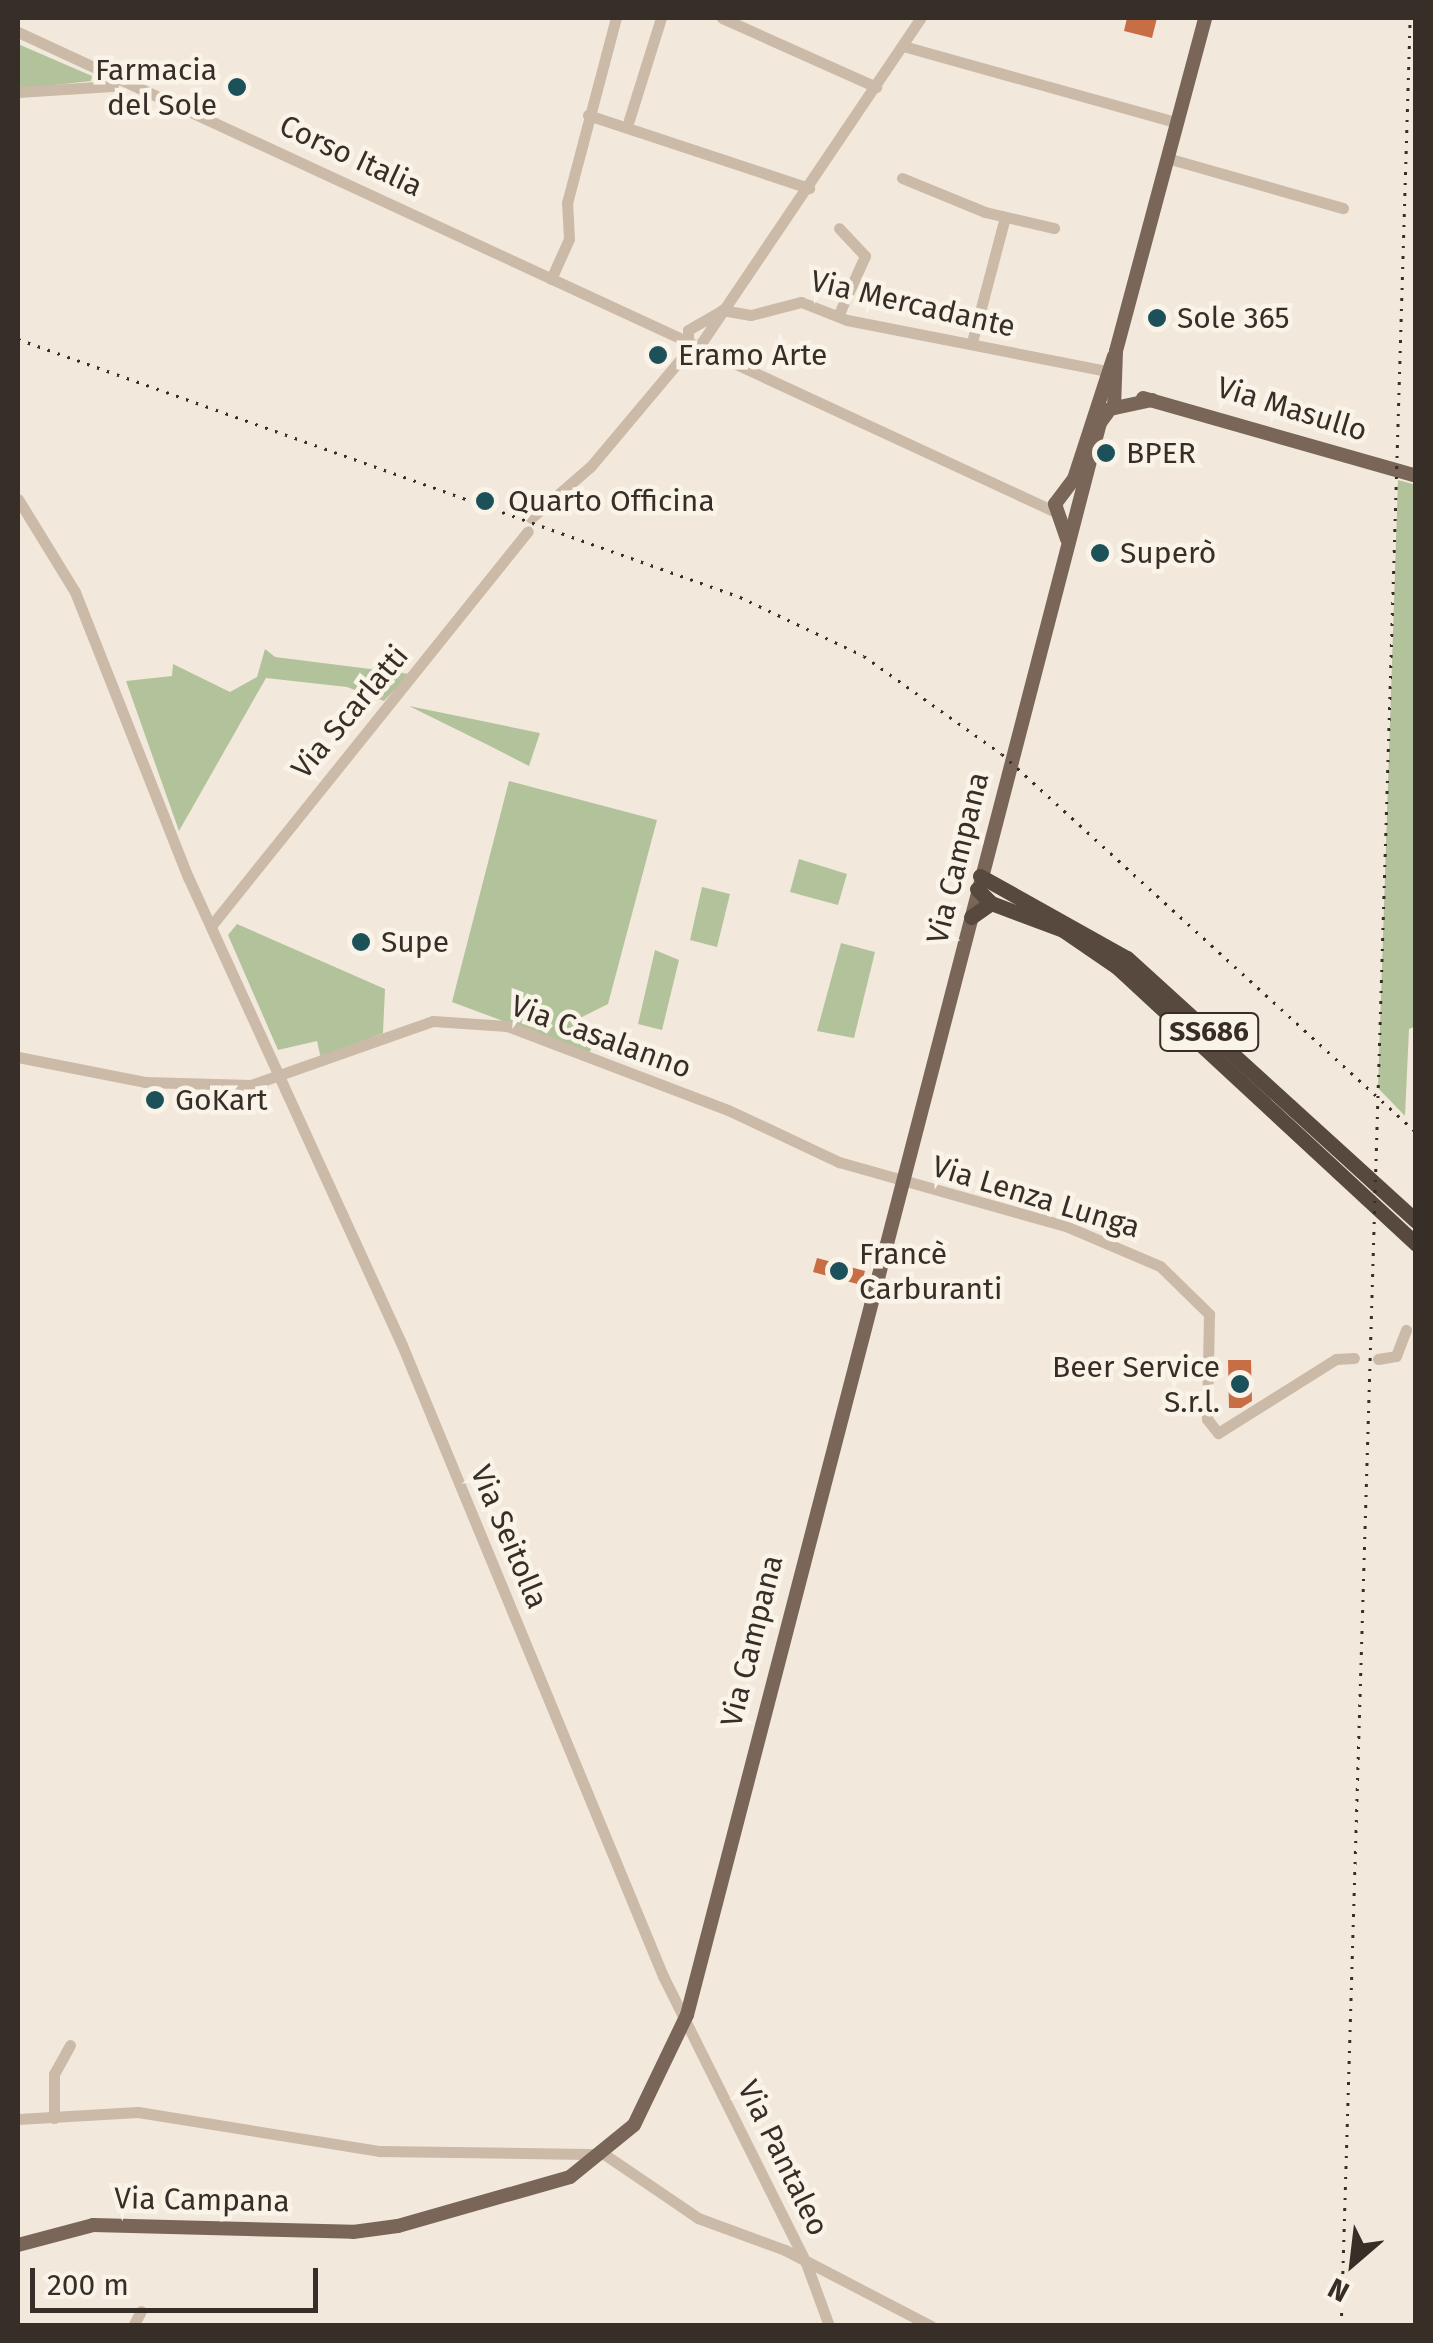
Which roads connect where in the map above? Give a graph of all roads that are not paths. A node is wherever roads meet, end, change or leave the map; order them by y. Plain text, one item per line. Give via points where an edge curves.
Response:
1 (616, 18) edge
2 (661, 18) edge
3 (722, 18) edge
4 (922, 18) edge
5 (1205, 18) edge
6 (18, 32) edge
7 (902, 46) junction
8 (116, 76) junction
9 (876, 88) junction
10 (18, 92) edge
11 (588, 115) junction
12 (629, 120) dead end
13 (1176, 122) junction
14 (1167, 158) junction
15 (902, 178) dead end
16 (809, 188) junction
17 (1343, 208) dead end
18 (1005, 217) junction
19 (838, 228) dead end
20 (1054, 228) dead end
21 (551, 278) junction
22 (722, 310) junction
23 (838, 316) junction
24 (692, 327) junction
25 (663, 328) junction
26 (972, 342) junction
27 (698, 344) junction
28 (1106, 384) junction
29 (1152, 400) junction
30 (1112, 408) junction
31 (1416, 476) edge
32 (18, 500) edge
33 (1059, 505) junction
34 (1078, 510) junction
35 (1067, 540) junction
36 (979, 882) junction
37 (992, 903) junction
38 (971, 917) junction
39 (212, 926) junction
40 (18, 1057) edge
41 (277, 1080) junction
42 (903, 1182) junction
43 (1416, 1221) edge
44 (1416, 1244) edge
45 (1406, 1330) dead end
46 (1354, 1358) dead end
47 (1378, 1359) dead end
48 (688, 2015) junction
49 (70, 2045) dead end
50 (54, 2118) junction
51 (18, 2120) edge
52 (604, 2154) junction
53 (18, 2245) edge
54 (806, 2263) junction
55 (141, 2311) dead end
56 (133, 2326) edge
57 (829, 2326) edge
58 (932, 2326) edge

1 - 11 street
2 - 12 street
3 - 9 street
4 - 7 street, Via Scarlatti
5 - 13 main road, Via Campana
6 - 8 street, Corso Italia
7 - 9 street, Via Scarlatti
7 - 13 street
8 - 10 street via 112,86
8 - 21 street, Corso Italia
9 - 16 street, Via Scarlatti
11 - 16 street
11 - 21 street via 567,204 569,239
13 - 14 main road, Via Campana
14 - 17 street
14 - 28 main road, Via Campana
15 - 18 street
16 - 22 street, Via Scarlatti
18 - 20 street
18 - 26 street
19 - 23 street via 864,256
21 - 25 street, Corso Italia
22 - 23 street, Via Mercadante via 752,315 801,302
22 - 24 street
22 - 27 street, Via Scarlatti
23 - 26 street, Via Mercadante
24 - 25 street, Corso Italia
24 - 27 street
24 - 27 street
25 - 27 street, Corso Italia
26 - 28 street, Via Mercadante
27 - 33 street, Corso Italia via 1023,497
27 - 39 street, Via Scarlatti via 534,521
28 - 29 main road, Via Masullo
28 - 30 main road, Via Campana
28 - 33 main road, Via Campana
29 - 30 main road, Via Masullo
29 - 31 main road, Via Masullo
30 - 34 main road, Via Campana via 1100,423
32 - 39 street, Via Seitolla via 99,646
33 - 34 main road
33 - 34 main road
33 - 35 main road
34 - 35 main road, Via Campana
35 - 36 main road, Via Campana
36 - 37 highway
36 - 38 main road, Via Campana
36 - 43 highway, SS686 via 1126,958
37 - 38 highway
37 - 44 highway, SS686 via 1063,930 1118,967
38 - 42 main road, Via Campana
39 - 41 street, Via Seitolla
40 - 41 street, Via Casalanno via 145,1082
41 - 42 street, Via Casalanno via 433,1021 491,1023
41 - 48 street, Via Seitolla via 402,1345 663,1976
42 - 46 street, Via Lenza Lunga via 1068,1227 1182,1281 1209,1314 1208,1419 1218,1433 1336,1359
42 - 48 main road, Via Campana
45 - 47 street via 1396,1356
48 - 52 main road, Via Campana via 661,2080
48 - 54 street, Via Pantaleo
49 - 50 street via 54,2074
50 - 51 street
50 - 52 street via 184,2116 380,2151
52 - 53 main road, Via Campana via 529,2194 398,2226 353,2232 92,2225
52 - 54 street via 698,2218
54 - 57 street, Via Pantaleo
54 - 58 street
55 - 56 street

